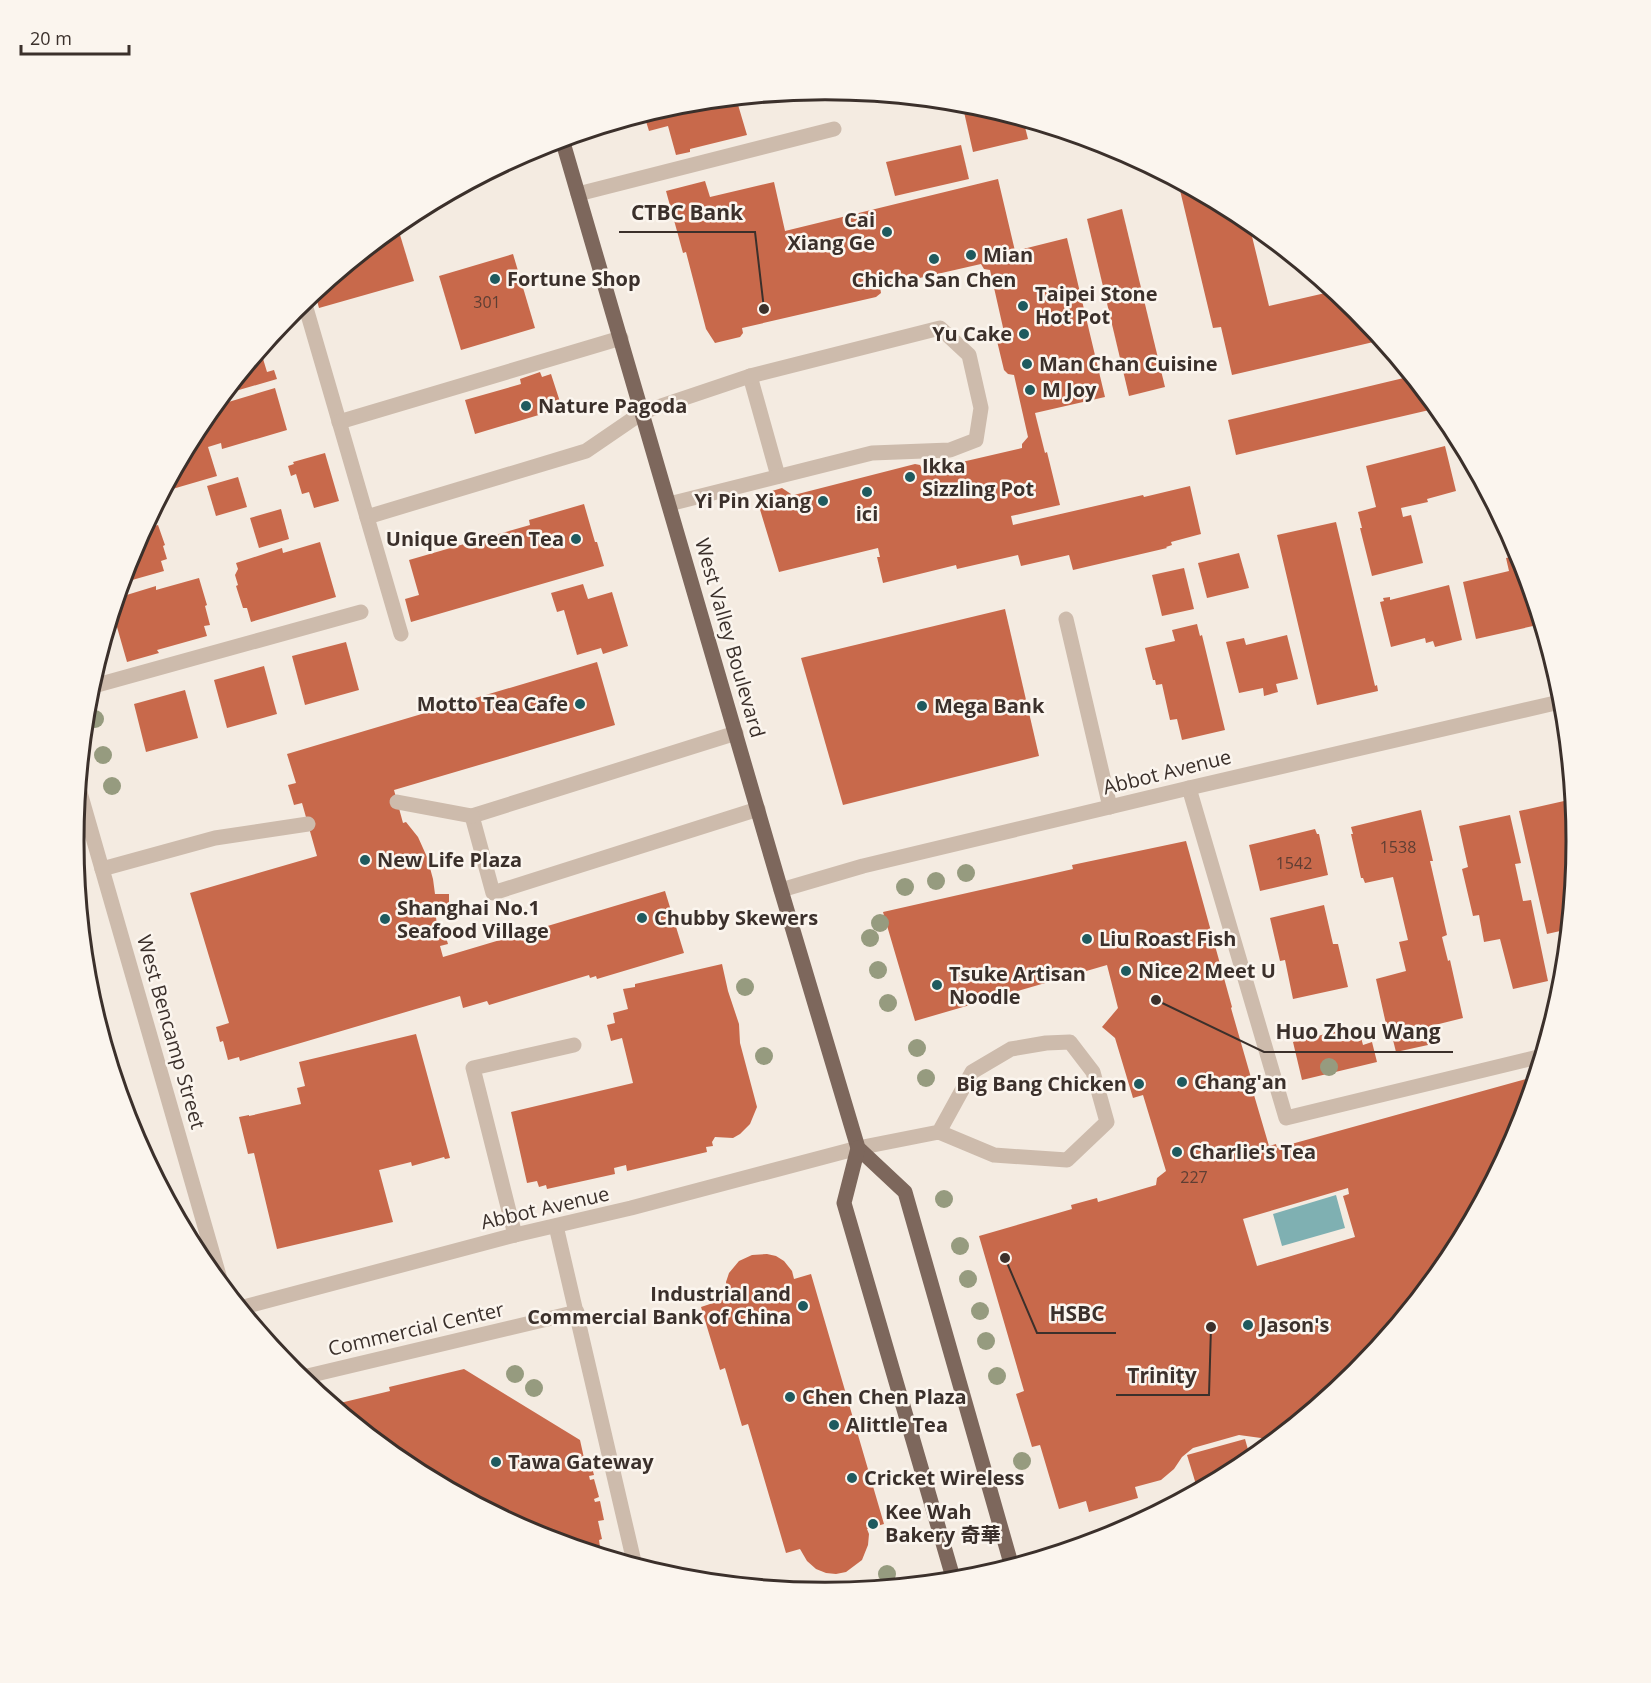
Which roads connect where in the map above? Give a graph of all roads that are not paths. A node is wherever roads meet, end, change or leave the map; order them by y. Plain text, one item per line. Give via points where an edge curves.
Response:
1 (834, 129) dead end
2 (564, 148) edge
3 (578, 194) junction
4 (307, 311) edge
5 (621, 338) junction
6 (750, 376) junction
7 (643, 412) junction
8 (339, 422) junction
9 (778, 476) junction
10 (669, 504) junction
11 (367, 517) junction
12 (361, 612) dead end
13 (1066, 619) dead end
14 (401, 634) dead end
15 (101, 684) edge
16 (1554, 703) edge
17 (736, 733) junction
18 (1189, 788) junction
19 (397, 802) dead end
20 (1110, 807) junction
21 (758, 809) junction
22 (85, 811) edge
23 (472, 816) junction
24 (308, 824) dead end
25 (102, 869) junction
26 (781, 890) junction
27 (574, 1045) dead end
28 (1535, 1058) edge
29 (939, 1132) junction
30 (858, 1148) junction
31 (556, 1226) junction
32 (515, 1235) junction
33 (215, 1261) edge
34 (248, 1306) edge
35 (577, 1312) junction
36 (311, 1375) edge
37 (633, 1558) edge
38 (1010, 1560) edge
39 (951, 1572) edge

1 - 3 street
2 - 3 main road, West Valley Boulevard
3 - 5 main road, West Valley Boulevard
4 - 8 street
5 - 7 main road, West Valley Boulevard
5 - 8 street
6 - 7 street
6 - 9 street
6 - 9 street via 940,328 969,355 981,408 976,440 950,450 872,453
7 - 10 main road, West Valley Boulevard
7 - 11 street via 586,451
8 - 11 street
9 - 10 street
10 - 17 main road, West Valley Boulevard
11 - 14 street
12 - 15 street
13 - 20 street
16 - 18 street, Abbot Avenue
17 - 21 main road, West Valley Boulevard
17 - 23 street
18 - 20 street, Abbot Avenue
18 - 28 street via 1286,1118
19 - 23 street
20 - 26 street, Abbot Avenue via 863,866
21 - 23 street via 493,893
21 - 26 main road, West Valley Boulevard
22 - 25 street, West Bencamp Street
24 - 25 street via 215,838
25 - 33 street, West Bencamp Street
26 - 30 main road, West Valley Boulevard
27 - 32 street via 473,1068
29 - 29 street via 994,1155 1067,1160 1107,1122 1093,1072 1087,1064 1070,1042 1046,1043 1011,1049 972,1072
29 - 30 street, Abbot Avenue
30 - 31 street, Abbot Avenue
30 - 38 main road via 905,1192
30 - 39 main road via 844,1203
31 - 32 street, Abbot Avenue
31 - 35 street
32 - 34 street, Abbot Avenue
35 - 36 street, Commercial Center
35 - 37 street

